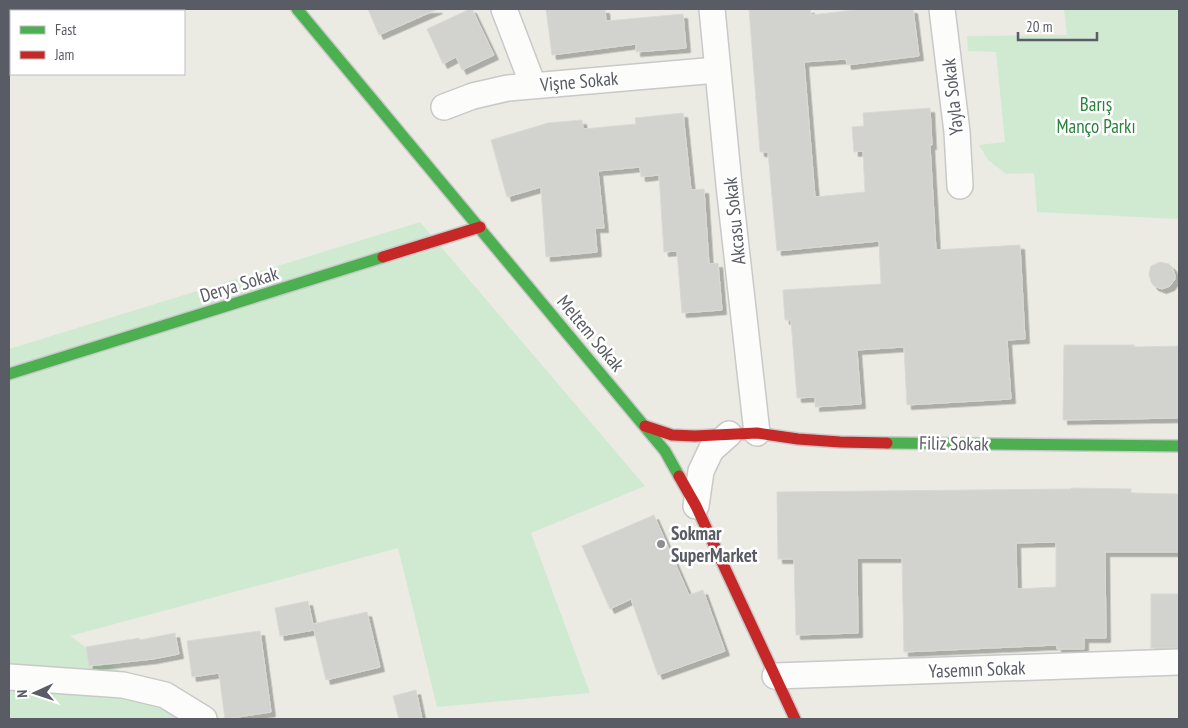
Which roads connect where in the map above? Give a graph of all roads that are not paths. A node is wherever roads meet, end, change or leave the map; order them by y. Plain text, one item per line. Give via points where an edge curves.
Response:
1 (297, 9) edge
2 (504, 9) edge
3 (712, 9) edge
4 (942, 9) edge
5 (717, 70) junction
6 (533, 85) junction
7 (444, 107) dead end
8 (960, 186) dead end
9 (480, 227) junction
10 (9, 374) edge
11 (645, 426) junction
12 (757, 432) junction
13 (729, 434) junction
14 (1179, 446) edge
15 (696, 506) junction
16 (1179, 662) edge
17 (775, 676) junction
18 (9, 677) edge
19 (204, 719) edge
20 (795, 719) edge

1 - 9 street, Meltem Sokak
2 - 6 street
3 - 5 street, Akcasu Sokak
4 - 8 street, Yayla Sokak
5 - 6 street, Vişne Sokak
5 - 12 street, Akcasu Sokak
6 - 7 street, Vişne Sokak via 473,96
9 - 10 street, Derya Sokak
9 - 11 street, Meltem Sokak
11 - 13 street, Filiz Sokak via 672,435
11 - 15 street, Meltem Sokak via 665,450
12 - 13 street, Filiz Sokak
12 - 14 street, Filiz Sokak via 840,442
13 - 15 street via 711,450 701,471
15 - 17 street, Meltem Sokak
16 - 17 street, Yasemın Sokak
17 - 20 street, Meltem Sokak
18 - 19 street via 123,685 164,696

